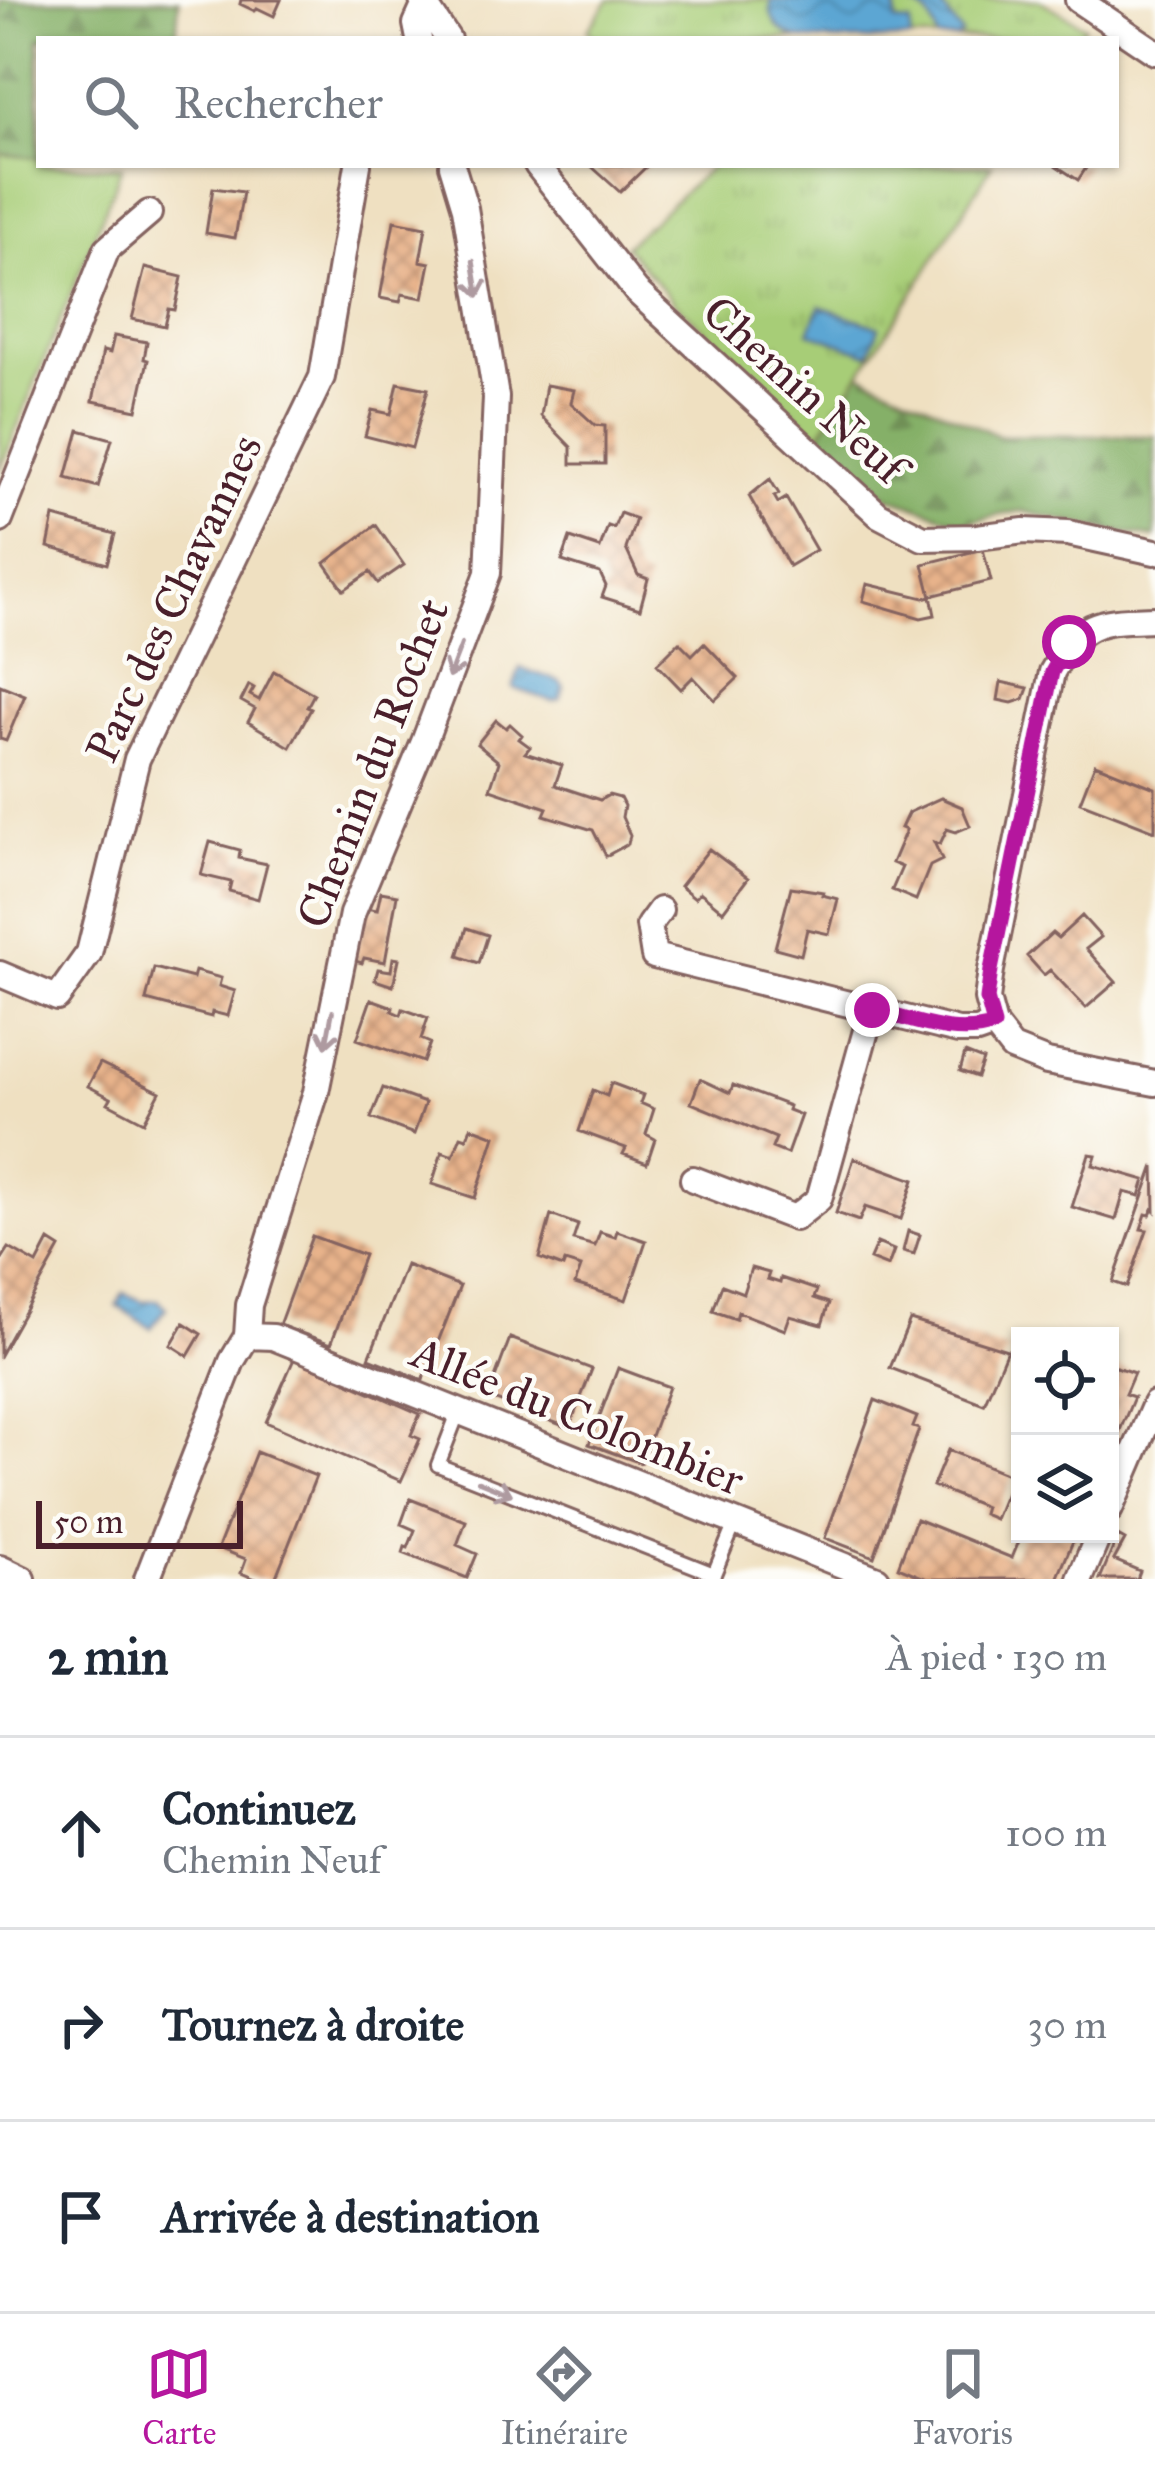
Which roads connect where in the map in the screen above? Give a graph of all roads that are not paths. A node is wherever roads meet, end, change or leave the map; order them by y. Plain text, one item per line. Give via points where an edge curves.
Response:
1 (1078, 0) edge
2 (424, 2) edge
3 (418, 36) edge
4 (446, 36) edge
5 (1155, 52) edge
6 (357, 168) edge
7 (453, 168) edge
8 (539, 168) edge
9 (149, 213) dead end
10 (0, 520) edge
11 (1155, 552) edge
12 (1155, 619) edge
13 (660, 910) dead end
14 (0, 974) edge
15 (872, 1010) junction
16 (994, 1025) junction
17 (1155, 1083) edge
18 (693, 1179) dead end
19 (247, 1336) junction
20 (1155, 1404) edge
21 (458, 1413) junction
22 (1119, 1488) edge
23 (735, 1523) junction
24 (1096, 1543) edge
25 (0, 1568) edge
26 (23, 1579) edge
27 (147, 1579) edge
28 (878, 1579) edge
29 (1080, 1579) edge

1 - 5 street
2 - 3 street
2 - 4 street
6 - 14 street, Parc des Chavannes via 322,377 137,759 89,953 57,998
7 -> 19 street, Chemin du Rochet via 496,397 488,573 352,914 316,1092 249,1305
8 - 11 street, Chemin Neuf via 636,291 879,515 923,538 1068,533
9 - 10 street via 107,249
12 - 16 street via 1088,628 1052,672 991,970
13 - 15 street via 649,925 654,956
15 - 16 street via 958,1031
15 - 18 street via 820,1199 795,1218
16 - 17 street via 1012,1048 1047,1062
19 - 21 street, Allée du Colombier via 273,1337
19 - 27 street, Chemin du Rochet
20 - 22 street
21 - 23 street, Allée du Colombier
21 -> 23 lane via 438,1465 714,1574
23 - 28 street, Allée du Colombier
24 - 29 street
25 - 26 street

